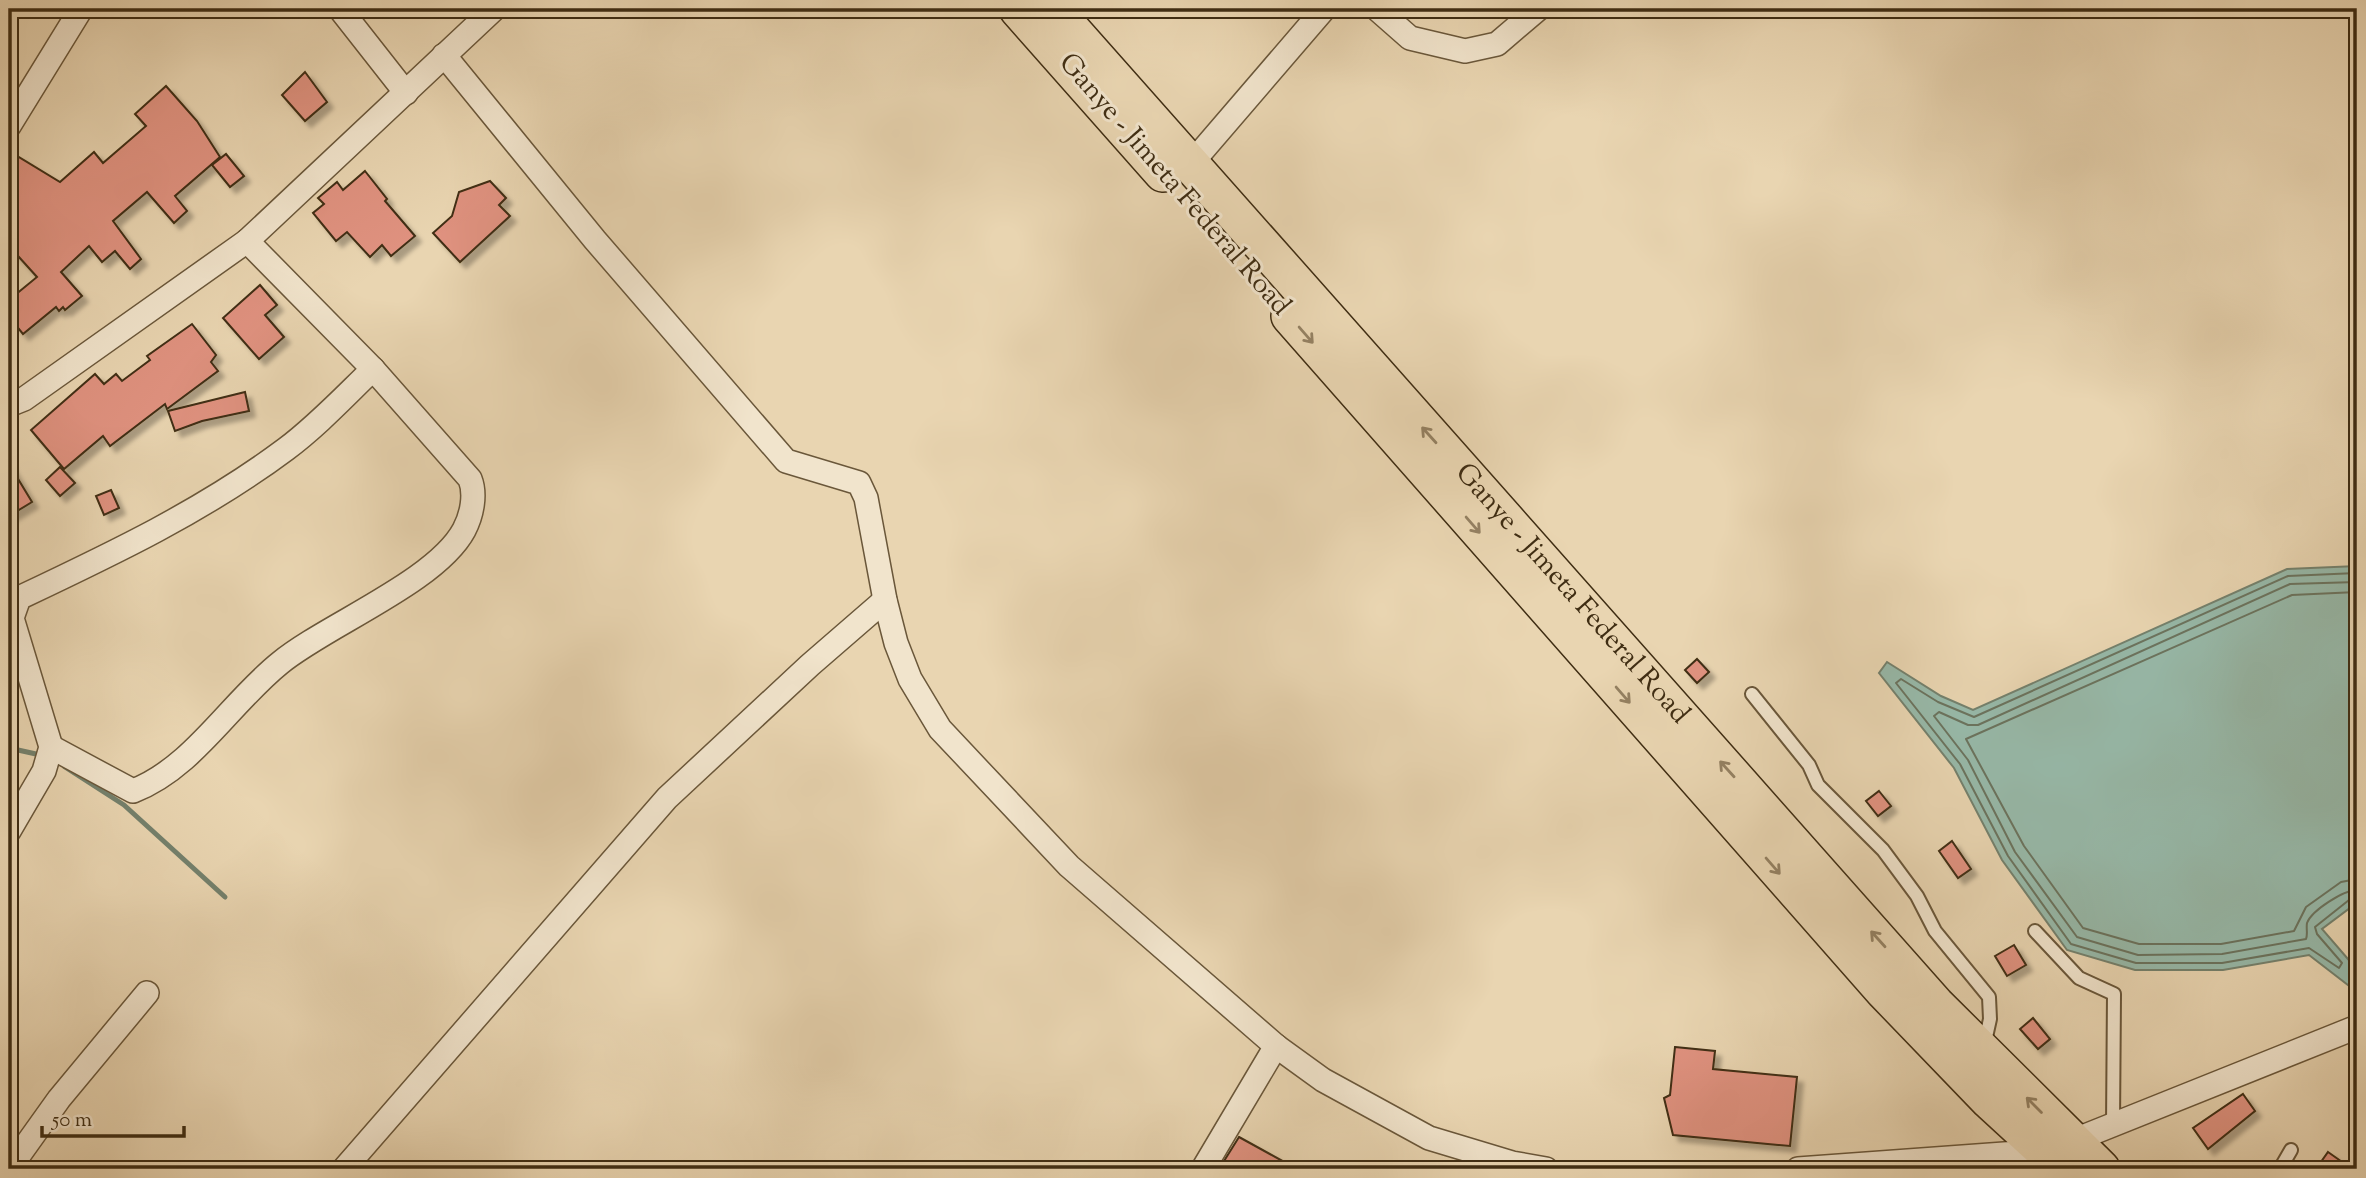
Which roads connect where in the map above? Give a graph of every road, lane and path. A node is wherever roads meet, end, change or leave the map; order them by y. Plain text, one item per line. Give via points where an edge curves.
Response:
1 (81, 9) edge
2 (340, 9) edge
3 (494, 9) edge
4 (1018, 9) edge
5 (1053, 9) edge
6 (1324, 9) edge
7 (1377, 9) edge
8 (1538, 9) edge
9 (444, 55) junction
10 (406, 93) junction
11 (9, 126) edge
12 (1190, 165) junction
13 (247, 240) junction
14 (373, 369) junction
15 (9, 405) edge
16 (885, 600) junction
17 (1752, 694) dead end
18 (51, 747) junction
19 (9, 831) edge
20 (2035, 931) dead end
21 (148, 993) dead end
22 (2357, 1027) edge
23 (1276, 1046) junction
24 (1982, 1053) junction
25 (2113, 1125) junction
26 (2291, 1150) dead end
27 (2060, 1154) edge
28 (9, 1169) edge
29 (344, 1169) edge
30 (1203, 1169) edge
31 (1546, 1169) edge
32 (1798, 1169) edge
33 (2101, 1169) edge
34 (2280, 1169) edge

1 - 11 street
2 - 10 street
3 - 9 street
4 -> 27 main road, Ganye - Jimeta Federal Road via 1884,991 1989,1100
5 - 12 main road, Ganye - Jimeta Federal Road
6 - 12 street
7 - 8 street via 1410,38 1465,51 1497,44
9 - 10 street
9 - 16 street via 595,240 786,461 859,483
10 - 13 street
24 -> 12 main road, Ganye - Jimeta Federal Road
13 - 14 street
13 - 15 street via 24,399
14 - 18 street via 288,448 203,506 19,598 12,618
14 - 18 street via 475,491 464,530 443,555 281,661 236,701 177,768 148,785 133,791
16 - 23 street via 910,679 940,729 1069,866
16 - 29 street via 667,798
17 - 24 lane via 1810,765 1818,785 1883,850 1917,896 1935,931 1989,997 1990,1019
18 - 19 street via 44,771
20 - 25 lane via 2079,978 2114,993
21 - 28 street via 59,1099
22 - 25 street
23 - 30 street
23 - 31 street via 1323,1080 1429,1138 1513,1164
27 -> 24 main road, Ganye - Jimeta Federal Road
25 - 27 street
26 - 34 lane
27 - 32 street
27 - 33 main road, Ganye - Jimeta Federal Road

